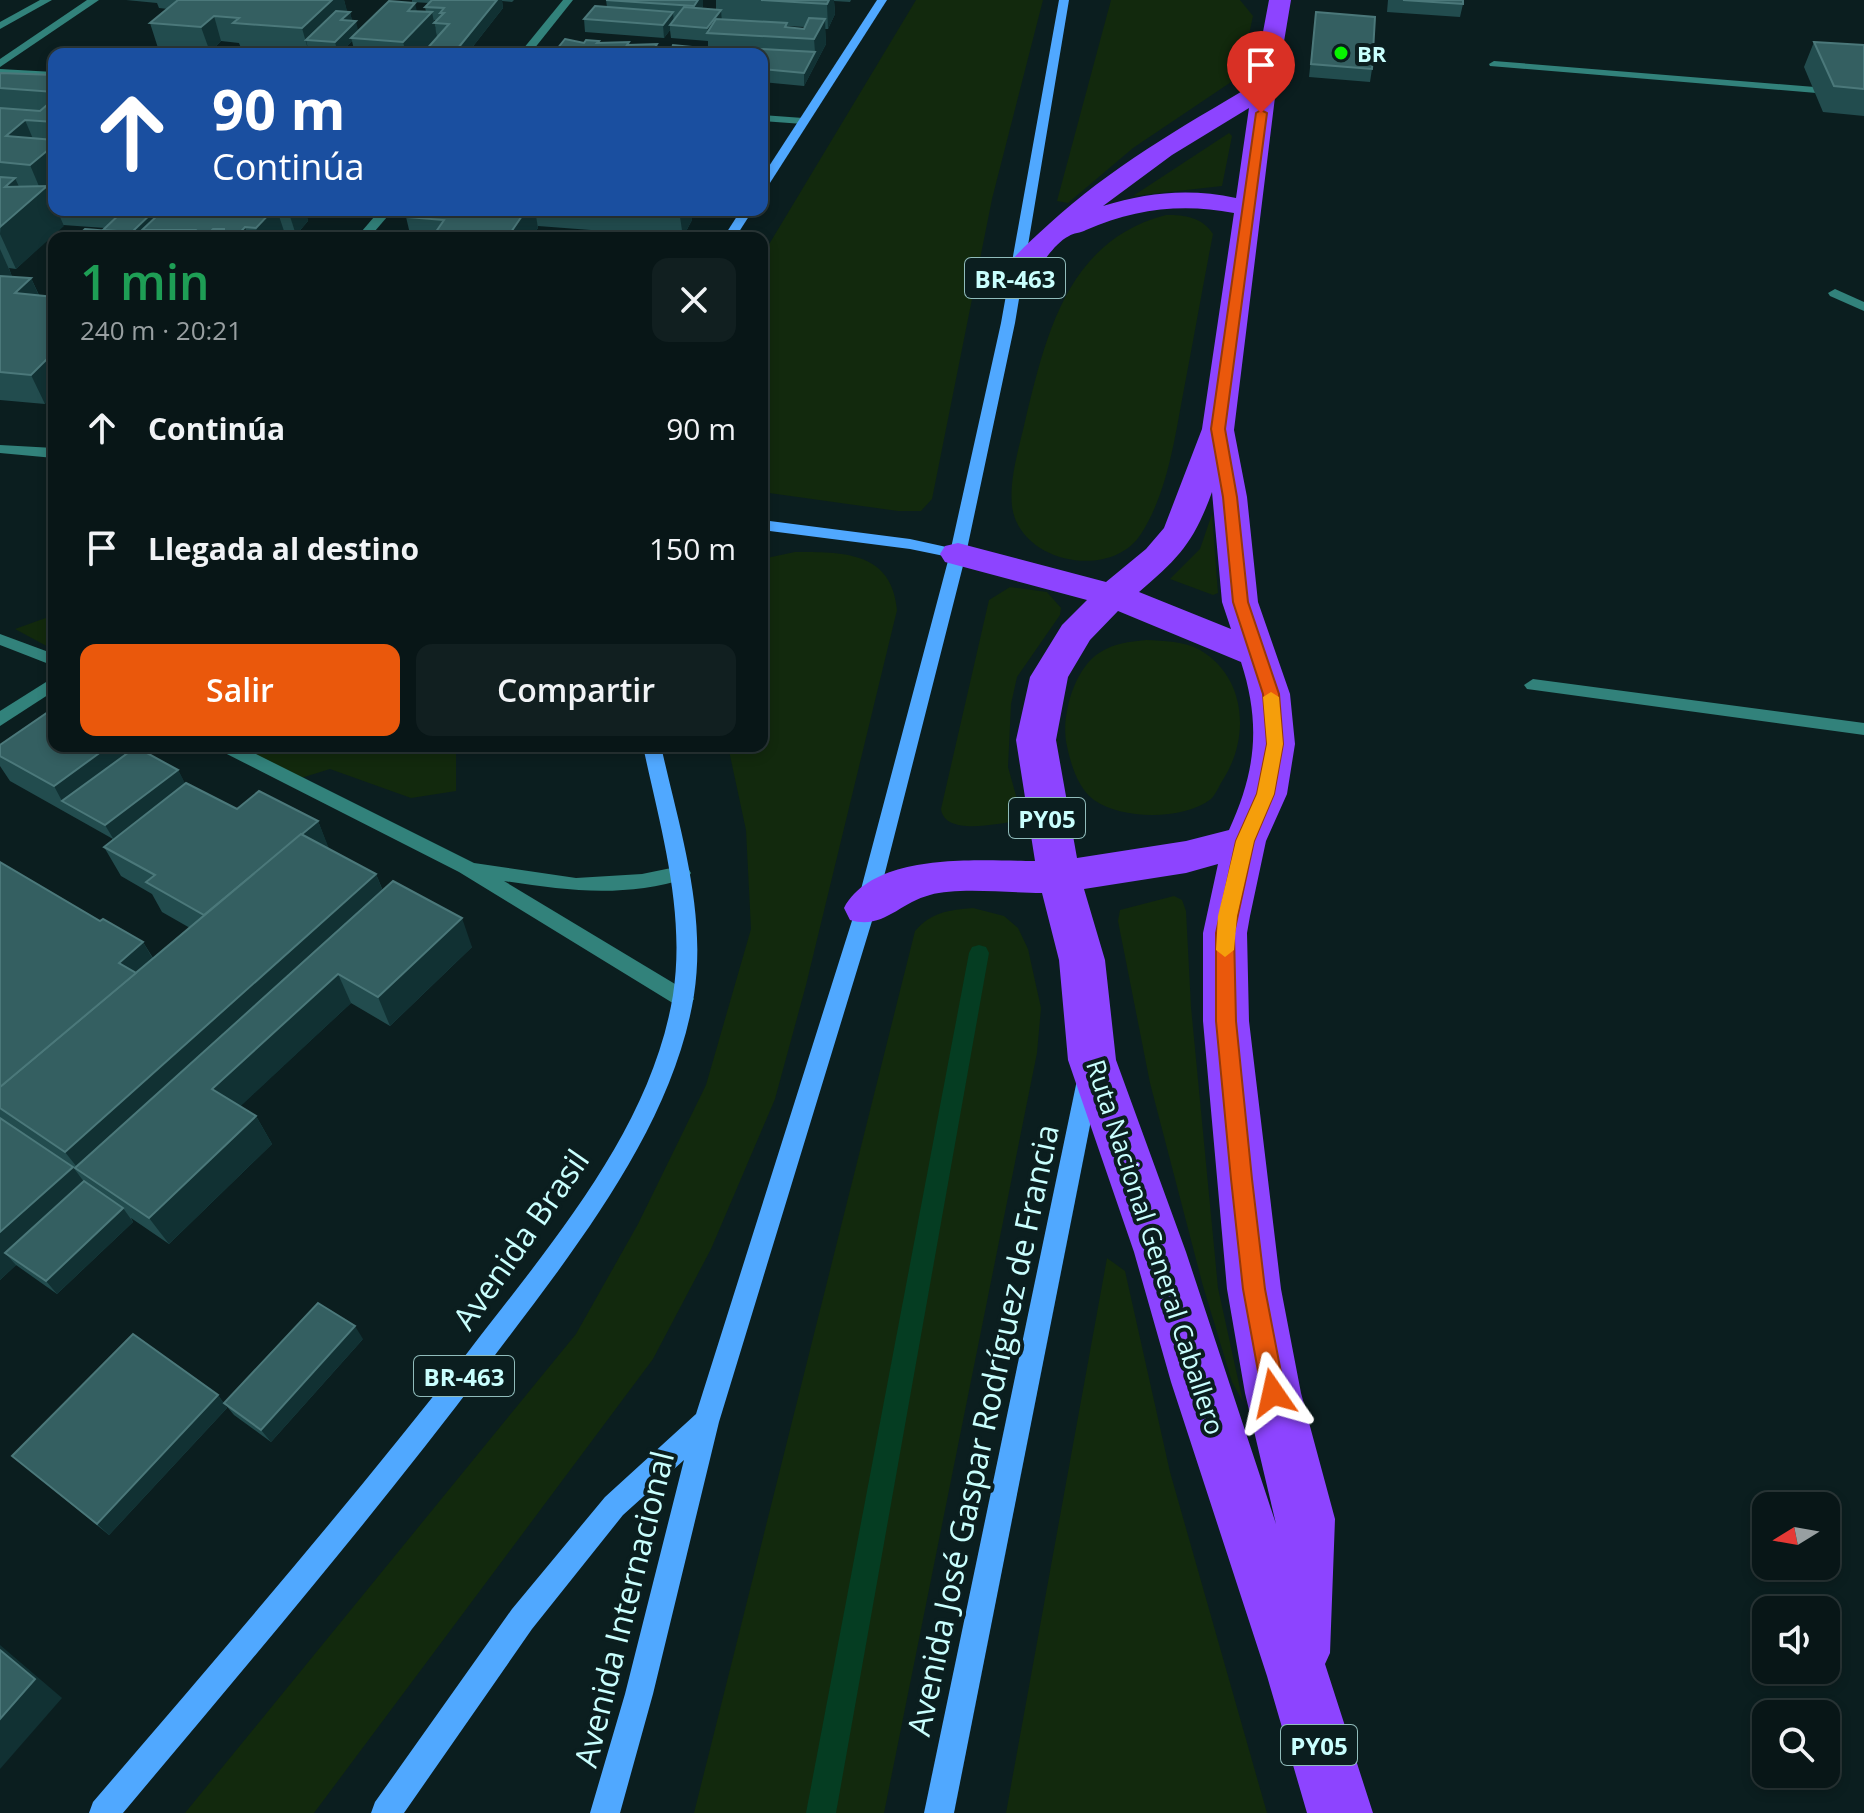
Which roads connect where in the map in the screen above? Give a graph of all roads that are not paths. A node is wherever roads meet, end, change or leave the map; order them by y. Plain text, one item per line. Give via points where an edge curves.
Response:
1 (47, 0) edge
2 (94, 0) edge
3 (568, 0) edge
4 (882, 0) edge
5 (1064, 0) edge
6 (1276, 3) edge
7 (0, 26) edge
8 (529, 48) edge
9 (0, 64) edge
10 (1494, 64) dead end
11 (0, 72) edge
12 (48, 75) edge
13 (1264, 89) junction
14 (1864, 94) edge
15 (768, 118) edge
16 (803, 121) junction
17 (768, 176) edge
18 (1249, 208) junction
19 (382, 216) edge
20 (367, 232) edge
21 (1047, 238) junction
22 (1016, 273) junction
23 (1835, 293) dead end
24 (1864, 307) edge
25 (1218, 429) junction
26 (0, 449) edge
27 (48, 453) edge
28 (768, 526) edge
29 (958, 554) junction
30 (1113, 595) junction
31 (0, 639) edge
32 (1259, 655) junction
33 (48, 658) edge
34 (1533, 685) dead end
35 (48, 687) edge
36 (0, 720) edge
37 (1864, 729) edge
38 (237, 752) edge
39 (653, 752) edge
40 (1245, 841) junction
41 (466, 867) junction
42 (681, 873) junction
43 (1059, 877) junction
44 (866, 908) junction
45 (683, 999) junction
46 (1092, 1060) junction
47 (706, 1422) junction
48 (1298, 1676) junction
49 (104, 1813) edge
50 (386, 1813) edge
51 (605, 1813) edge
52 (939, 1813) edge
53 (1340, 1813) edge

1 - 7 street
2 - 9 street
3 - 8 street
4 - 16 main road
5 - 22 main road, BR-463
6 - 13 highway
10 - 14 street
11 - 12 street
13 - 18 highway
13 - 21 highway via 1148,157
15 - 16 street
16 - 17 main road
18 - 21 highway via 1203,200 1158,203 1117,211
18 - 25 highway
19 - 20 street
21 - 22 highway
22 - 29 main road, BR-463
23 - 24 street
25 - 30 highway, Ruta Nacional General Caballero via 1181,530 1159,557
25 - 32 highway, Ruta Nacional General Caballero via 1240,602
26 - 27 street
28 - 29 main road
29 - 30 highway
29 - 44 main road, BR-463
30 - 32 highway
30 - 43 highway, Ruta Nacional General Caballero / PY05 via 1075,633 1049,677 1036,740
31 - 33 street
32 - 40 highway, Ruta Nacional General Caballero / PY05 via 1271,694 1275,744 1266,794
34 - 37 street
35 - 36 street
38 - 41 street
39 - 42 main road, BR-463
40 - 43 highway via 1186,857
40 - 48 highway, Ruta Nacional General Caballero / PY05 via 1225,933 1226,1021 1254,1289 1273,1393 1306,1519
41 - 42 street via 576,885
41 - 45 street
42 - 45 main road, Avenida Brasil / BR-463 via 688,932
43 - 44 highway via 935,877 899,887
43 - 46 highway, Ruta Nacional General Caballero / PY05 via 1082,960
44 - 47 main road, BR-463
45 - 49 main road, Avenida Brasil / BR-463 via 664,1066 623,1149 547,1265 409,1450
46 - 48 highway, Ruta Nacional General Caballero / PY05 via 1121,1133
46 - 52 main road, Avenida José Gaspar Rodríguez de Francia
47 - 50 main road via 614,1506 586,1540 522,1619
47 - 51 main road, Avenida Internacional
48 - 53 highway, Ruta Nacional General Caballero / PY05

